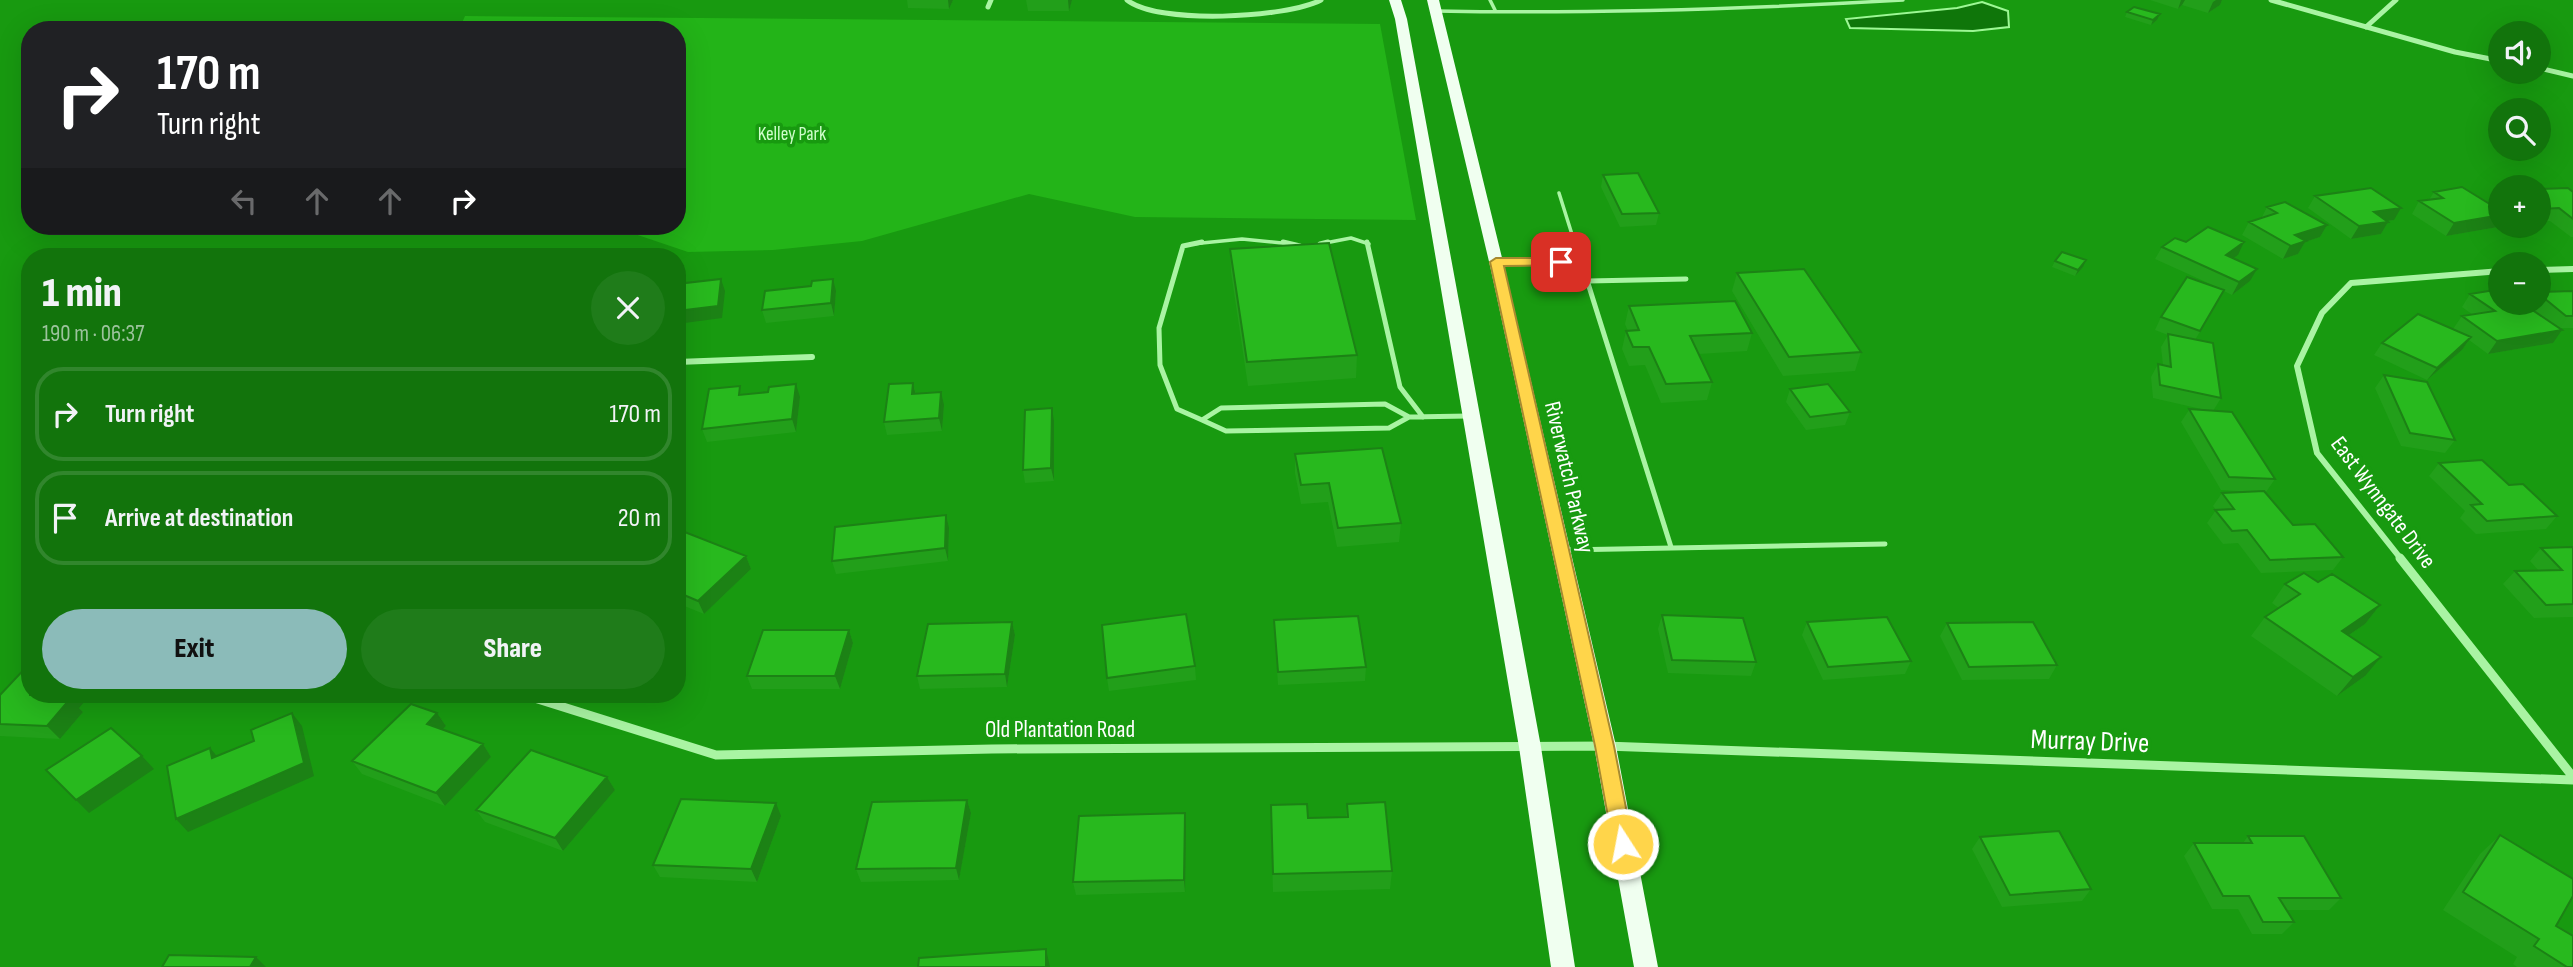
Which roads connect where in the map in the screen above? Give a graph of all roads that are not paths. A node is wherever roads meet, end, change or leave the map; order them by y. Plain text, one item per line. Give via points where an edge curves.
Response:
1 (991, 0) edge
2 (1126, 0) edge
3 (1321, 0) edge
4 (1395, 0) edge
5 (1490, 0) edge
6 (1782, 0) edge
7 (1903, 0) edge
8 (2270, 0) edge
9 (2396, 0) edge
10 (1435, 6) edge
11 (988, 7) dead end
12 (1788, 7) junction
13 (1495, 10) junction
14 (2366, 27) junction
15 (2488, 58) edge
16 (2551, 71) edge
17 (2573, 76) edge
18 (1559, 193) dead end
19 (1315, 245) edge
20 (1304, 247) edge
21 (1496, 262) junction
22 (1582, 262) junction
23 (2551, 270) edge
24 (2573, 270) edge
25 (2488, 272) edge
26 (1686, 279) dead end
27 (1588, 281) junction
28 (812, 357) dead end
29 (686, 362) edge
30 (1471, 416) junction
31 (1409, 417) junction
32 (1423, 417) junction
33 (1200, 421) junction
34 (1885, 544) dead end
35 (1671, 547) junction
36 (1561, 550) junction
37 (550, 703) edge
38 (1605, 746) junction
39 (1530, 747) junction
40 (2573, 778) edge
41 (1563, 967) edge
42 (1646, 967) edge

1 - 11 street
2 - 3 street via 1142,10 1198,13 1289,12
4 - 30 main road
5 - 13 lane
6 - 12 lane
7 - 12 lane
8 - 14 street
9 - 14 street
10 - 13 lane
10 - 21 main road, Riverwatch Parkway
12 - 13 lane
14 - 15 street
16 - 17 street
18 - 22 lane
19 - 32 lane via 1351,237 1369,243 1400,387
20 - 33 lane via 1251,237 1183,246 1159,328 1160,365 1177,409
21 - 22 lane
21 - 36 main road, Riverwatch Parkway
22 - 27 lane
23 - 24 street
25 - 40 street, East Wynngate Drive via 2351,283 2322,313 2297,366 2317,453
26 - 27 lane
27 - 35 lane
28 - 29 street
30 - 32 lane
30 - 39 main road
31 - 32 lane
31 - 33 lane via 1389,428 1226,431
31 - 33 lane via 1385,404 1221,408
34 - 35 lane
35 - 36 lane
36 - 38 main road, Riverwatch Parkway
37 - 39 street, Old Plantation Road via 716,755
38 - 39 street, Old Plantation Road
38 - 40 street, Murray Drive
38 - 42 main road, Riverwatch Parkway
39 - 41 main road

